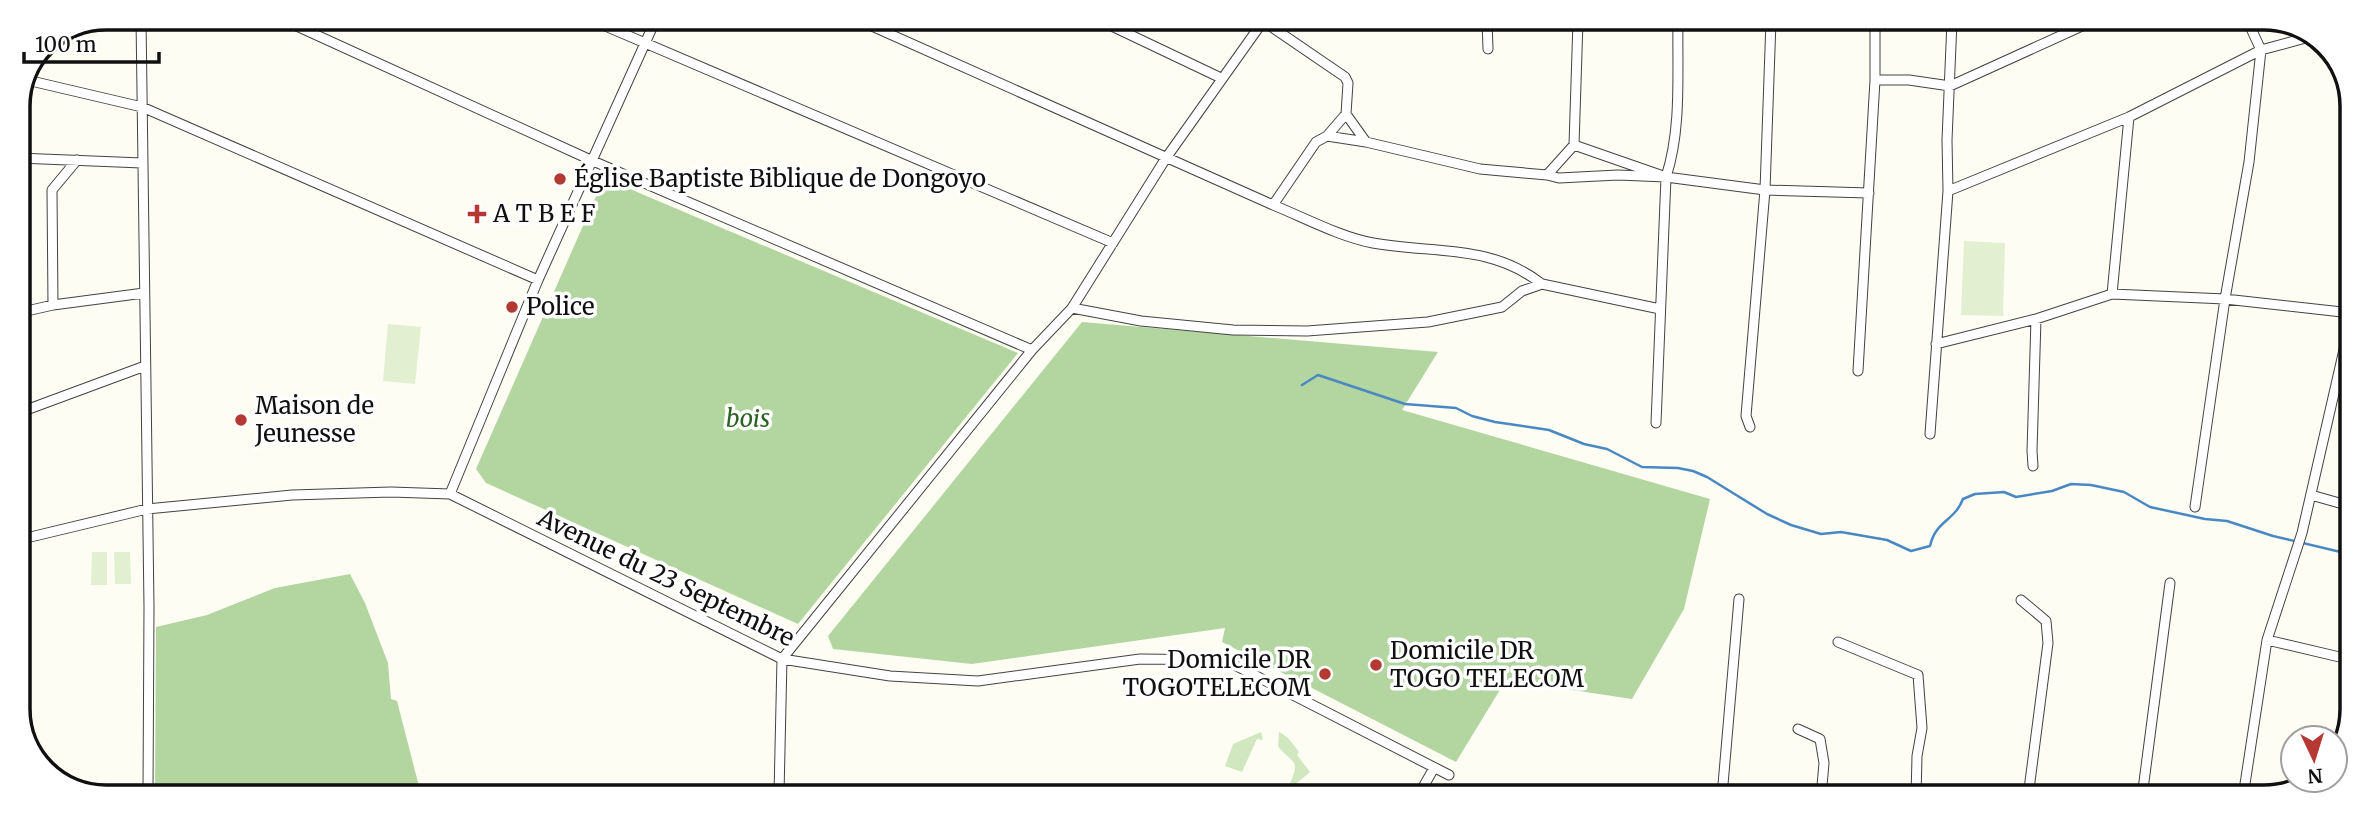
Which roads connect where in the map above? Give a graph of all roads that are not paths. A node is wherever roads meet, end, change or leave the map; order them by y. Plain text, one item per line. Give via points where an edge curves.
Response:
1 (141, 30) edge
2 (305, 30) edge
3 (614, 30) edge
4 (651, 30) edge
5 (881, 30) edge
6 (1120, 30) edge
7 (1257, 30) edge
8 (1277, 30) edge
9 (1487, 30) edge
10 (1578, 30) edge
11 (1678, 30) edge
12 (1771, 30) edge
13 (1875, 30) edge
14 (1952, 30) edge
15 (2066, 30) edge
16 (2252, 30) edge
17 (2301, 39) edge
18 (645, 44) junction
19 (1488, 49) dead end
20 (2261, 50) junction
21 (1221, 78) junction
22 (1875, 80) junction
23 (34, 82) edge
24 (1951, 86) junction
25 (142, 107) junction
26 (1346, 114) junction
27 (2129, 117) junction
28 (1327, 136) junction
29 (1366, 142) junction
30 (1574, 145) junction
31 (30, 158) edge
32 (1166, 158) junction
33 (77, 160) junction
34 (593, 161) junction
35 (142, 163) junction
36 (1547, 175) junction
37 (1666, 177) junction
38 (1765, 190) junction
39 (1948, 191) junction
40 (1869, 193) junction
41 (1273, 205) junction
42 (1113, 243) junction
43 (538, 280) junction
44 (1542, 284) junction
45 (144, 293) junction
46 (2112, 294) junction
47 (2225, 299) junction
48 (53, 305) junction
49 (1072, 308) junction
50 (1660, 309) junction
51 (30, 310) edge
52 (2340, 312) edge
53 (2036, 318) junction
54 (1936, 344) junction
55 (1031, 351) junction
56 (145, 366) junction
57 (2340, 367) edge
58 (1858, 371) dead end
59 (30, 409) edge
60 (1656, 424) dead end
61 (1750, 427) dead end
62 (1930, 434) dead end
63 (2034, 466) dead end
64 (450, 494) junction
65 (2311, 495) junction
66 (2340, 503) edge
67 (2195, 507) dead end
68 (147, 509) junction
69 (30, 537) edge
70 (2170, 583) dead end
71 (1739, 599) dead end
72 (2021, 600) dead end
73 (2267, 640) junction
74 (1838, 642) dead end
75 (2340, 657) edge
76 (782, 659) junction
77 (1798, 729) dead end
78 (1434, 768) junction
79 (1449, 775) dead end
80 (148, 785) edge
81 (779, 785) edge
82 (1424, 785) edge
83 (1723, 785) edge
84 (1822, 785) edge
85 (1916, 785) edge
86 (2030, 785) edge
87 (2144, 785) edge
88 (2245, 785) edge

1 - 25 street
2 - 34 street
3 - 18 street
4 - 18 street
5 - 32 street
6 - 21 street
7 - 21 street
8 - 26 street via 1345,77
9 - 19 street
10 - 30 street
11 - 37 street via 1676,117
12 - 38 street
13 - 22 street
14 - 24 street
15 - 24 street
16 - 20 street
17 - 20 street
18 - 34 street
18 - 42 street
20 - 27 street
20 - 47 street via 2249,162
21 - 32 street
22 - 24 street
22 - 40 street
23 - 25 street
24 - 39 street
25 - 35 street
25 - 43 street
26 - 28 street
26 - 29 street
27 - 39 street
27 - 46 street
28 - 29 street
28 - 41 street via 1315,142
29 - 36 street via 1480,169
30 - 36 street
30 - 37 street
31 - 33 street
32 - 41 street
32 - 42 street
33 - 35 street
33 - 48 street via 52,190
34 - 43 street
34 - 55 street
35 - 45 street
36 - 37 street
37 - 38 street
37 - 50 street
38 - 40 street
38 - 61 street via 1746,416
39 - 54 street
40 - 58 street
41 - 44 street via 1369,243 1481,255
42 - 49 street
43 - 64 street
44 - 49 street via 1522,291 1502,307 1429,321 1307,331 1141,321
44 - 50 street
45 - 48 street
45 - 56 street
46 - 47 street
46 - 53 street
47 - 52 street
47 - 67 street
48 - 51 street
49 - 55 street
50 - 60 street
53 - 54 street
53 - 63 street
54 - 62 street
55 - 76 street
56 - 59 street
56 - 68 street
57 - 65 street
64 - 68 street, Avenue du 23 Septembre via 292,495
64 - 76 street, Avenue du 23 Septembre
65 - 66 street
65 - 73 street
68 - 69 street, Avenue du 23 Septembre
68 - 80 street
70 - 87 street
71 - 83 street
72 - 86 street via 2046,621 2048,643
73 - 75 street
73 - 88 street
74 - 85 street via 1918,675 1922,728
76 - 78 street, Avenue du 23 Septembre via 890,676 978,681 1140,659 1224,660
76 - 81 street
77 - 84 street via 1820,739
78 - 79 street, Avenue du 23 Septembre
78 - 82 street

